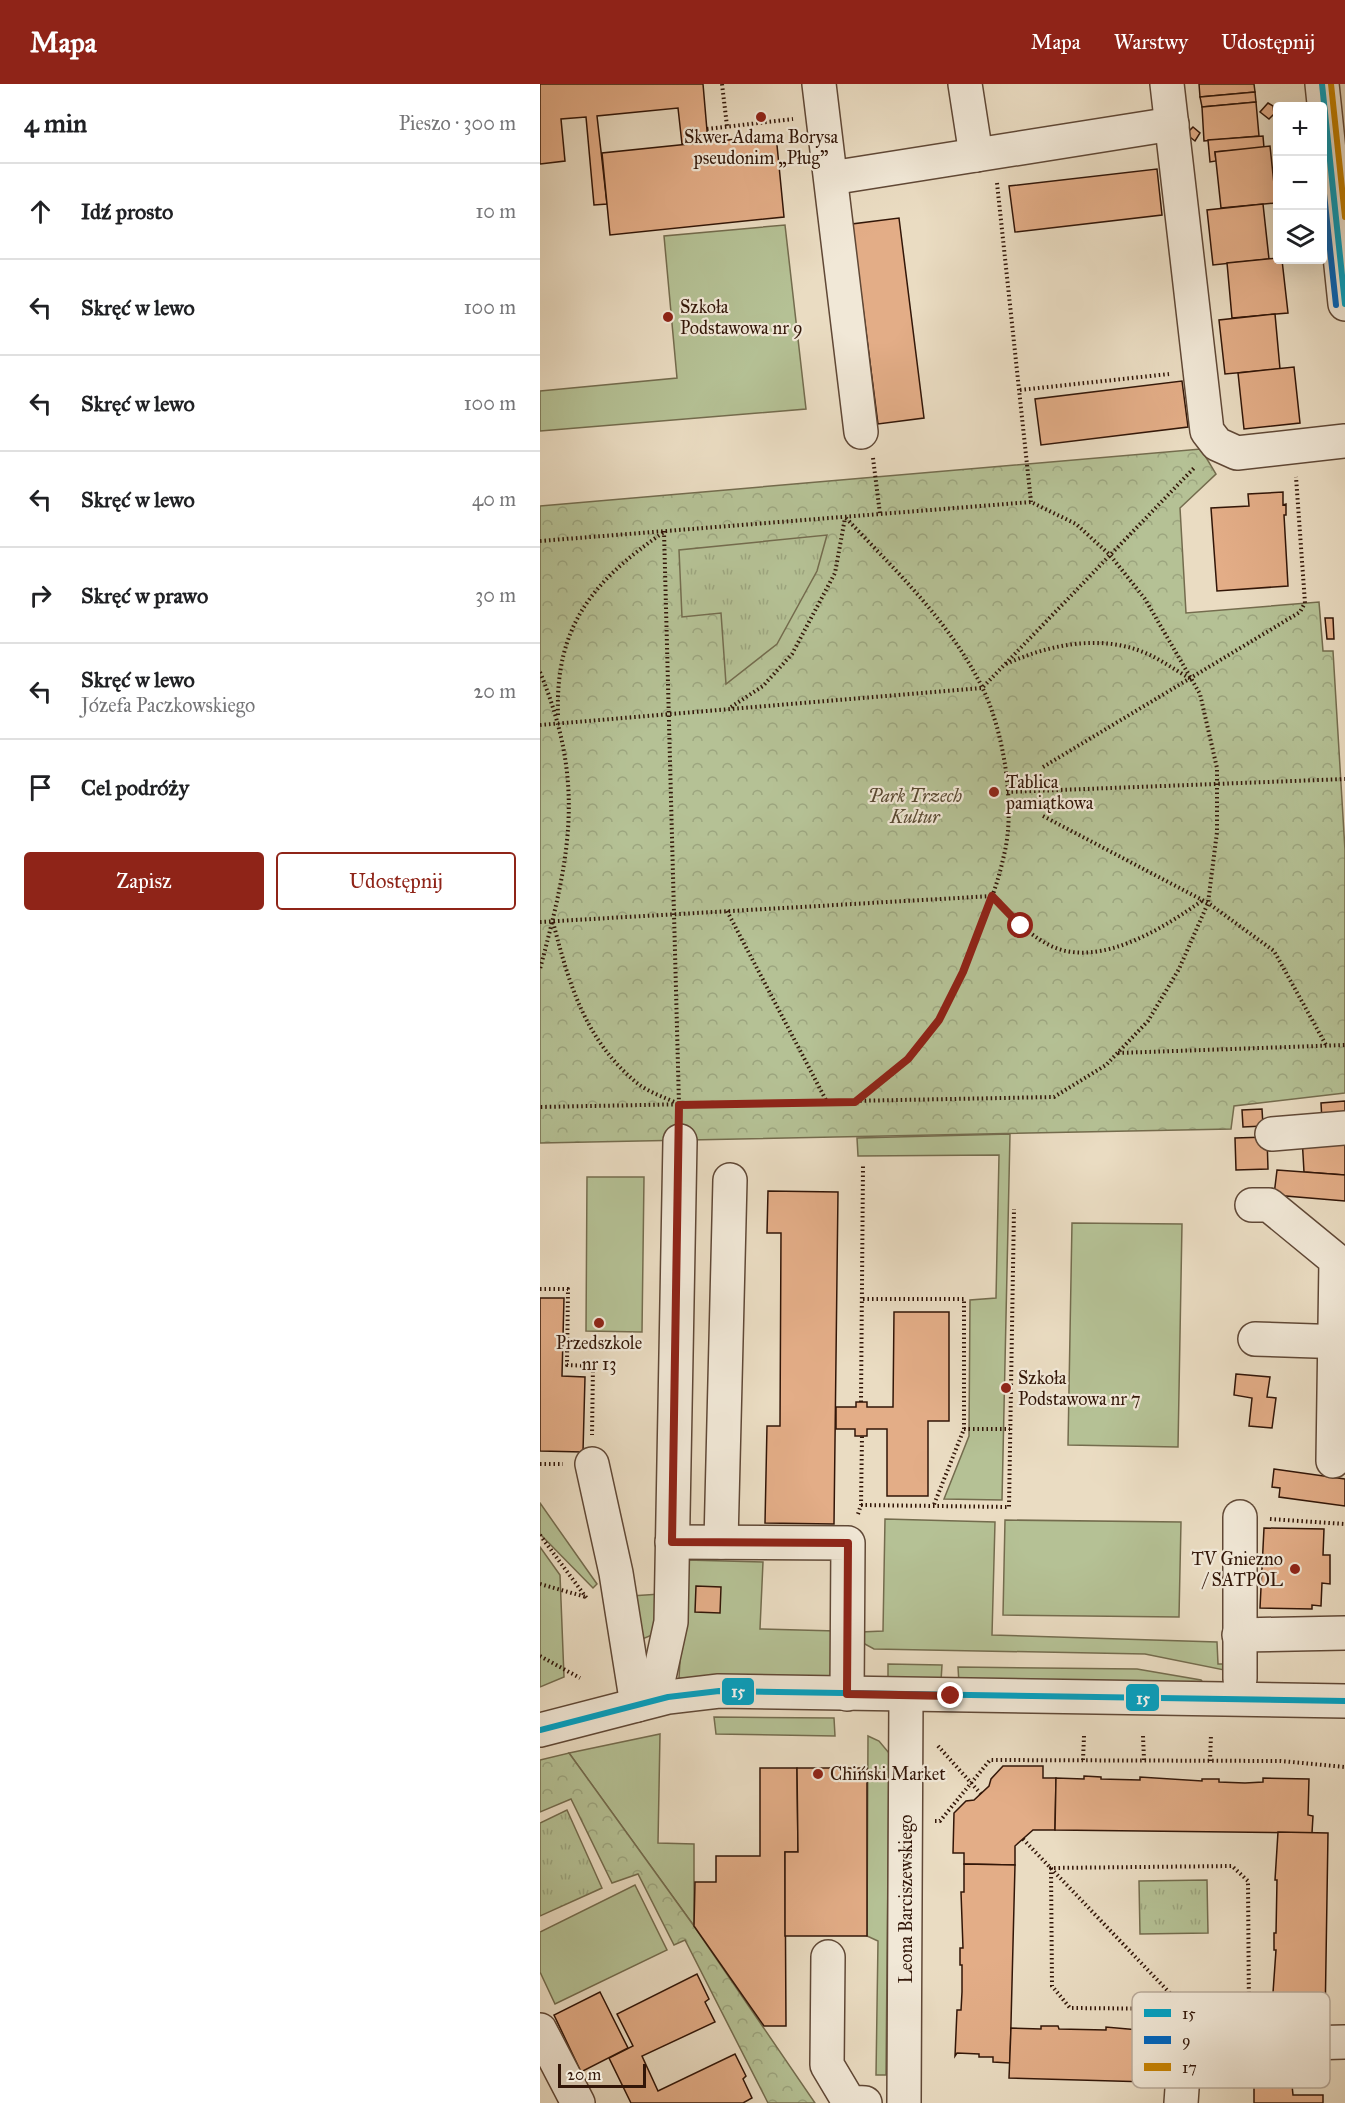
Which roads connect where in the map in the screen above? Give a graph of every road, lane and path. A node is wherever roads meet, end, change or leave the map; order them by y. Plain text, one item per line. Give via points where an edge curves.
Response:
1 (722, 84) edge
2 (965, 84) edge
3 (1167, 84) edge
4 (1322, 84) edge
5 (821, 100) edge
6 (1172, 124) junction
7 (727, 126) junction
8 (707, 129) dead end
9 (985, 154) junction
10 (831, 178) junction
11 (1345, 304) edge
12 (1200, 370) junction
13 (1020, 390) junction
14 (861, 432) dead end
15 (1345, 441) edge
16 (1217, 444) junction
17 (1294, 447) junction
18 (1031, 502) junction
19 (845, 517) junction
20 (664, 531) junction
21 (540, 541) edge
22 (1110, 555) junction
23 (1004, 666) junction
24 (540, 672) edge
25 (1191, 679) junction
26 (982, 688) junction
27 (730, 708) junction
28 (669, 713) junction
29 (558, 724) junction
30 (540, 725) edge
31 (1043, 767) dead end
32 (1345, 779) edge
33 (1217, 784) junction
34 (1007, 792) junction
35 (1043, 816) dead end
36 (992, 896) junction
37 (1205, 901) junction
38 (727, 911) junction
39 (674, 914) junction
40 (553, 921) junction
41 (540, 922) edge
42 (540, 969) edge
43 (1345, 1044) edge
44 (1326, 1045) junction
45 (1118, 1053) junction
46 (827, 1102) junction
47 (855, 1102) junction
48 (679, 1105) junction
49 (540, 1107) edge
50 (1345, 1128) edge
51 (1272, 1134) dead end
52 (680, 1142) joint
53 (863, 1166) dead end
54 (730, 1180) dead end
55 (1252, 1205) dead end
56 (1014, 1209) dead end
57 (540, 1289) edge
58 (863, 1299) junction
59 (1256, 1339) dead end
60 (1340, 1342) edge
61 (861, 1402) dead end
62 (964, 1428) junction
63 (1010, 1429) junction
64 (862, 1436) dead end
65 (1333, 1461) dead end
66 (592, 1464) joint
67 (861, 1505) junction
68 (933, 1506) junction
69 (1240, 1517) joint
70 (1345, 1524) edge
71 (540, 1535) edge
72 (672, 1542) junction
73 (721, 1542) junction
74 (848, 1543) junction
75 (540, 1584) edge
76 (586, 1597) junction
77 (592, 1606) dead end
78 (1345, 1633) edge
79 (1239, 1635) junction
80 (540, 1656) edge
81 (580, 1678) dead end
82 (1240, 1679) dead end
83 (847, 1694) junction
84 (906, 1696) junction
85 (1345, 1701) edge
86 (646, 1703) junction
87 (540, 1730) edge
88 (1211, 1735) dead end
89 (1084, 1736) dead end
90 (1143, 1736) dead end
91 (937, 1744) dead end
92 (1083, 1760) junction
93 (1144, 1760) junction
94 (1210, 1761) junction
95 (1345, 1767) edge
96 (971, 1783) junction
97 (981, 1794) dead end
98 (931, 1821) dead end
99 (1023, 1839) dead end
100 (1050, 1868) junction
101 (828, 1957) dead end
102 (1169, 1992) edge
103 (1249, 1992) edge
104 (1132, 2009) edge
105 (540, 2030) edge
106 (1330, 2042) edge
107 (1345, 2042) edge
108 (1182, 2088) edge
109 (578, 2103) edge
110 (866, 2103) edge
111 (904, 2103) edge
112 (1181, 2103) edge

1 - 7 path
2 - 9 street
3 - 6 street
4 - 11 street
5 - 7 path
5 - 10 street
6 - 9 street
6 - 12 street
7 - 8 path
9 - 10 street
9 - 13 path
10 - 14 street
12 - 13 path
12 - 16 street via 1207,431
13 - 18 path
15 - 17 street
16 - 17 street via 1237,453
16 - 22 path
17 - 25 path via 1305,603 1300,612
18 - 19 path
18 - 22 path via 1076,524
19 - 20 path
19 - 26 path via 948,630
19 - 27 path via 835,573 792,654 763,686
20 - 21 path
20 - 28 path
20 - 29 path via 599,584 577,617 563,654 557,691
22 - 23 path
22 - 25 path via 1145,599
23 - 25 path via 1037,650 1073,643 1110,644 1149,654
23 - 26 path
24 - 29 path
25 - 31 path
25 - 33 path via 1200,694
26 - 27 path
26 - 34 path via 1003,746
27 - 28 path
28 - 29 path
28 - 39 path
29 - 30 path
29 - 40 path via 566,756 571,812 565,871
32 - 33 path
33 - 34 path
33 - 37 path via 1216,832
34 - 36 path via 1005,854
35 - 37 path
36 - 37 path via 1021,926 1053,947 1086,953 1128,943 1156,931
36 - 38 path
36 - 47 path via 963,972 939,1020 908,1059
37 - 44 path via 1274,951
37 - 45 path via 1179,969 1148,1021
38 - 39 path
38 - 46 path
39 - 40 path
39 - 48 path
40 - 41 path
40 - 42 path
40 - 48 path via 570,986 586,1022 609,1055 639,1085
43 - 44 path
44 - 45 path
45 - 47 path via 1106,1065 1054,1097
46 - 47 path
46 - 48 path
48 - 49 path
48 - 52 path
50 - 51 street
52 - 72 street
53 - 58 path
54 - 73 street
55 - 60 street via 1269,1205 1336,1260
56 - 63 path
57 - 66 path via 568,1288 567,1365 593,1366
58 - 61 path
58 - 62 path via 964,1299
59 - 60 street
60 - 65 street
62 - 63 path
62 - 68 path
63 - 68 path via 1009,1507
64 - 67 path
66 - 86 street
67 - 68 path
67 - 74 path
69 - 70 path
69 - 79 street
71 - 76 path
72 - 73 street
72 - 86 street via 671,1622
73 - 74 street
74 - 83 street
75 - 76 path
76 - 77 path
78 - 79 street
79 - 82 street
80 - 81 path
83 - 84 street
83 - 86 street via 719,1691
84 - 85 street
84 - 111 street, Leona Barciszewskiego
86 - 87 street
88 - 94 path
89 - 92 path
90 - 93 path
91 - 96 path
92 - 93 path
92 - 96 path via 990,1760
93 - 94 path
94 - 95 path via 1281,1761
96 - 97 path
96 - 98 path via 939,1821
99 - 100 path
100 - 102 path
100 - 103 path via 1232,1866 1248,1881
100 - 104 path via 1052,1986 1070,2008
101 - 110 street via 827,2065 849,2102
105 - 109 street
106 - 107 street
108 - 112 street

